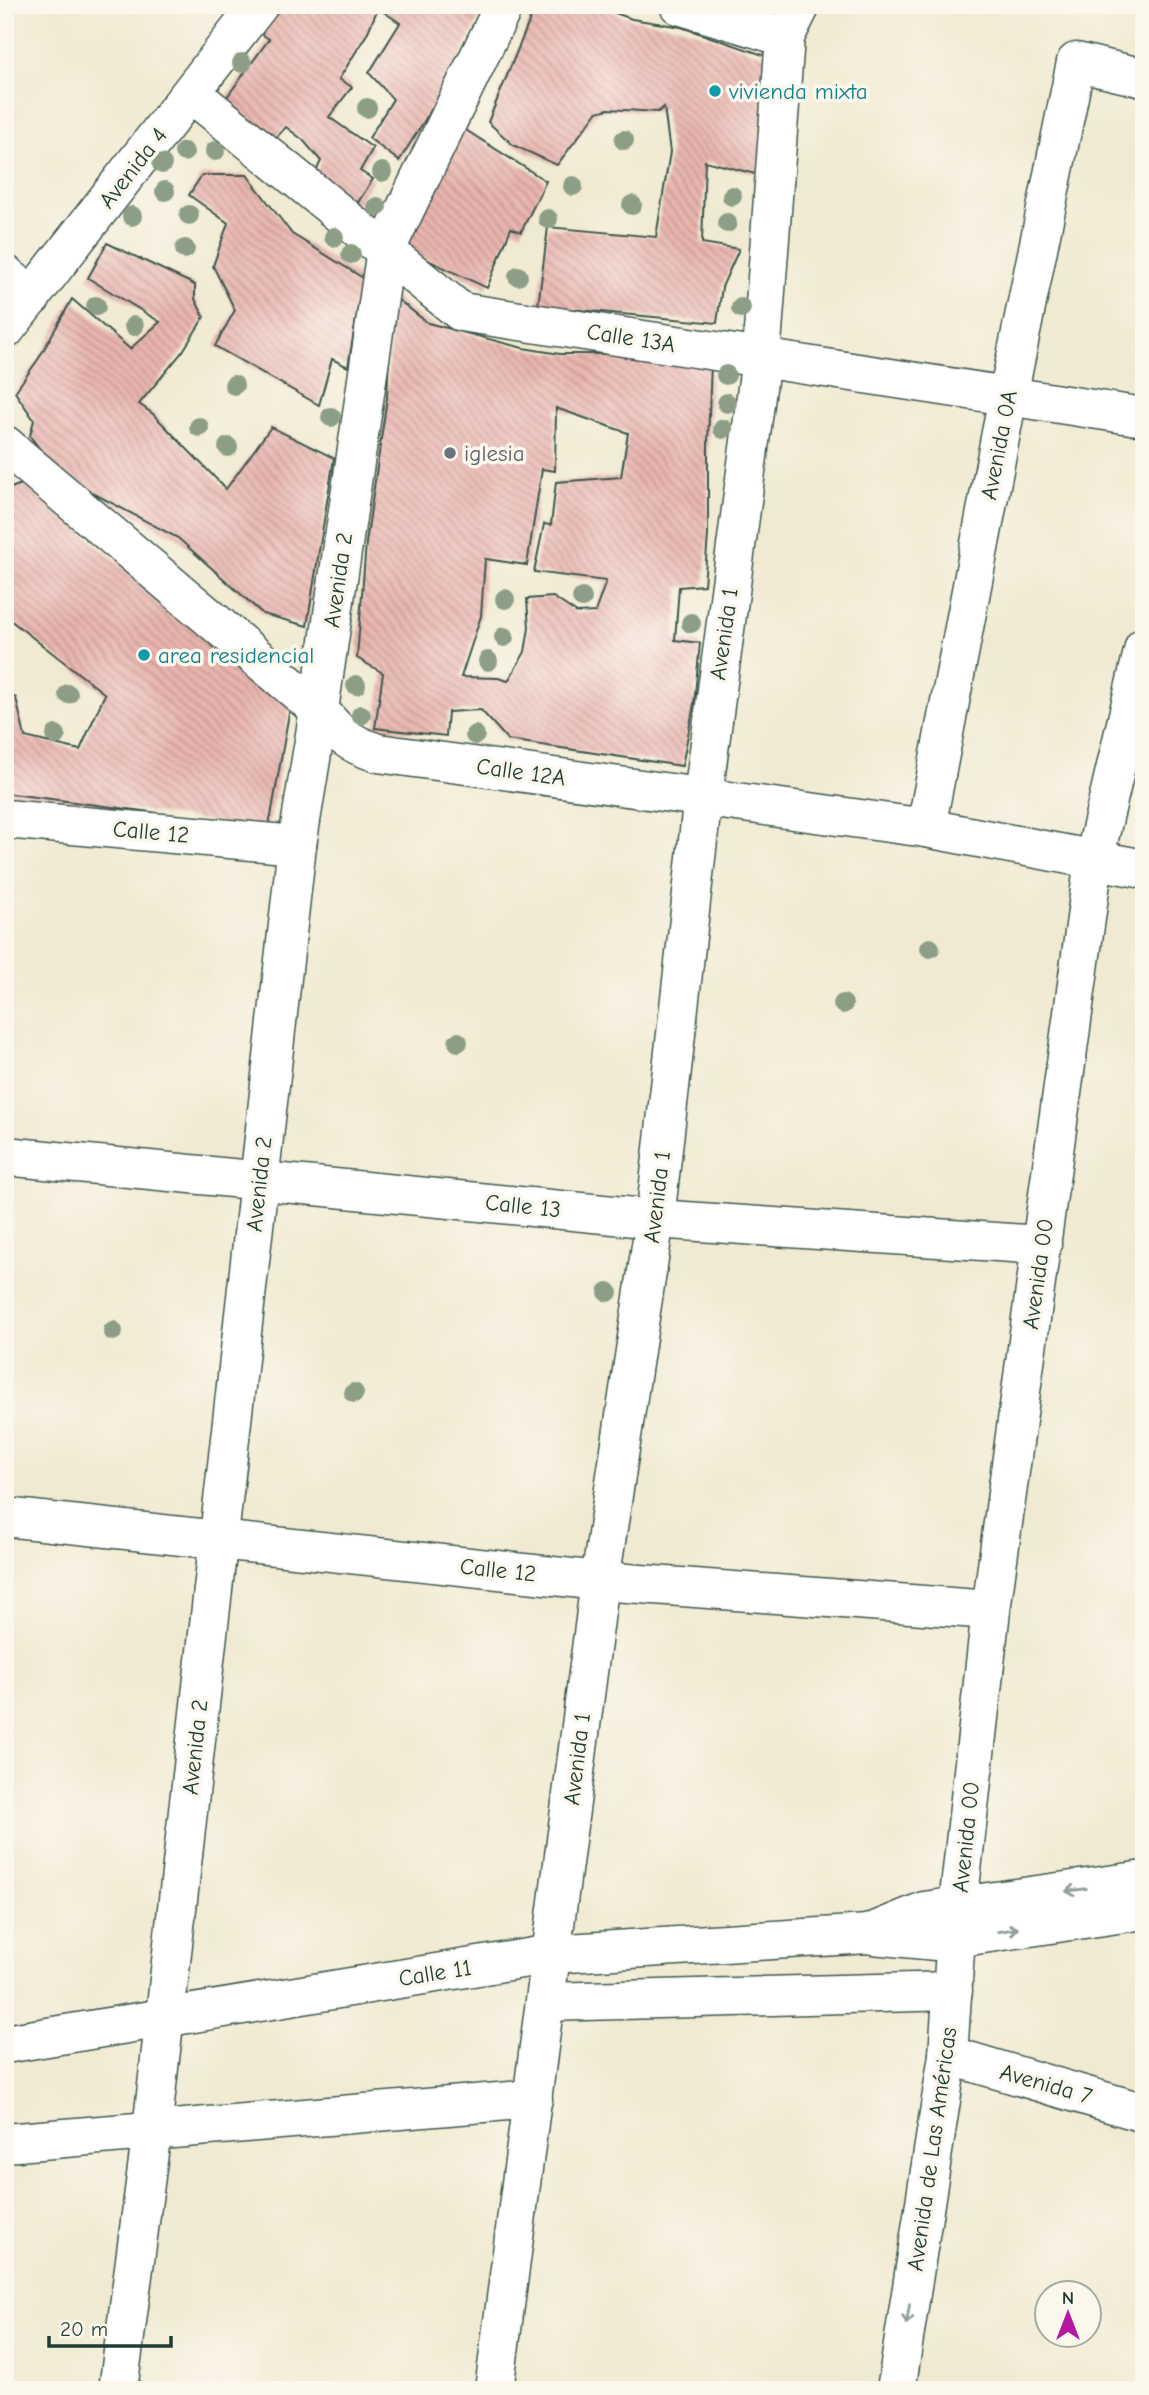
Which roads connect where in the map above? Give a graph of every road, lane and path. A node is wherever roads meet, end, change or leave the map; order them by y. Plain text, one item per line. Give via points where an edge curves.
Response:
1 (259, 5) edge
2 (504, 5) edge
3 (679, 5) edge
4 (793, 21) edge
5 (1144, 78) edge
6 (191, 93) junction
7 (386, 249) junction
8 (19, 285) edge
9 (5, 330) edge
10 (761, 358) junction
11 (1008, 396) junction
12 (1144, 417) edge
13 (5, 446) edge
14 (1144, 647) edge
15 (319, 710) junction
16 (703, 796) junction
17 (5, 819) edge
18 (926, 828) junction
19 (297, 845) junction
20 (1094, 860) junction
21 (1144, 869) edge
22 (5, 1156) edge
23 (259, 1179) junction
24 (655, 1219) junction
25 (1042, 1245) junction
26 (5, 1517) edge
27 (219, 1539) junction
28 (600, 1581) junction
29 (991, 1610) junction
30 (1144, 1880) edge
31 (1144, 1910) edge
32 (957, 1922) junction
33 (552, 1954) junction
34 (953, 1991) junction
35 (546, 2002) junction
36 (165, 2016) junction
37 (5, 2044) edge
38 (948, 2055) junction
39 (533, 2099) junction
40 (1144, 2113) edge
41 (152, 2130) junction
42 (5, 2143) edge
43 (118, 2390) edge
44 (494, 2390) edge
45 (896, 2390) edge

1 - 6 street, Avenida 4
2 - 7 street, Avenida 2
3 - 4 street
4 - 10 street, Avenida 1
5 - 11 street, Avenida 0A via 1076,62
6 - 7 street, Calle 13A
6 - 8 street, Avenida 4
7 - 10 street, Calle 13A via 460,312
7 - 15 street, Avenida 2
8 - 9 street, Avenida 4
10 - 11 street, Calle 13A
10 - 16 street, Avenida 1
11 - 12 street, Calle 13A
11 - 18 street, Avenida 0A
13 - 15 street, Calle 12A
14 - 20 street, Avenida 00
15 - 16 street, Calle 12A via 353,745 378,753
15 - 19 street, Avenida 2
16 - 18 street, Calle 12A
16 - 24 street, Avenida 1
17 - 19 street, Calle 12
18 - 20 street, Calle 12A
19 - 23 street, Avenida 2
20 - 21 street, Calle 12A
20 - 25 street, Avenida 00
22 - 23 street, Calle 13
23 - 24 street, Calle 13
23 - 27 street, Avenida 2
24 - 25 street, Calle 13
24 - 28 street, Avenida 1
25 - 29 street, Avenida 00
26 - 27 street, Calle 12
27 - 28 street, Calle 12
27 - 36 street, Avenida 2
28 - 29 street, Calle 12
28 - 33 street, Avenida 1
29 - 32 street, Avenida 00
30 -> 32 street
32 -> 31 street
32 - 33 street, Calle 11 via 924,1911 868,1934
32 - 34 street, Avenida de Las Américas
33 - 35 street, Avenida 1
33 - 36 street, Calle 11
34 - 35 street
34 - 38 street, Avenida de Las Américas
35 - 39 street, Avenida 1
36 - 37 street, Calle 11
36 - 41 street, Avenida 2
38 - 40 street, Avenida 7
38 -> 45 street, Avenida de Las Américas
39 - 41 street
39 - 44 street, Avenida 1
41 - 42 street
41 - 43 street, Avenida 2

